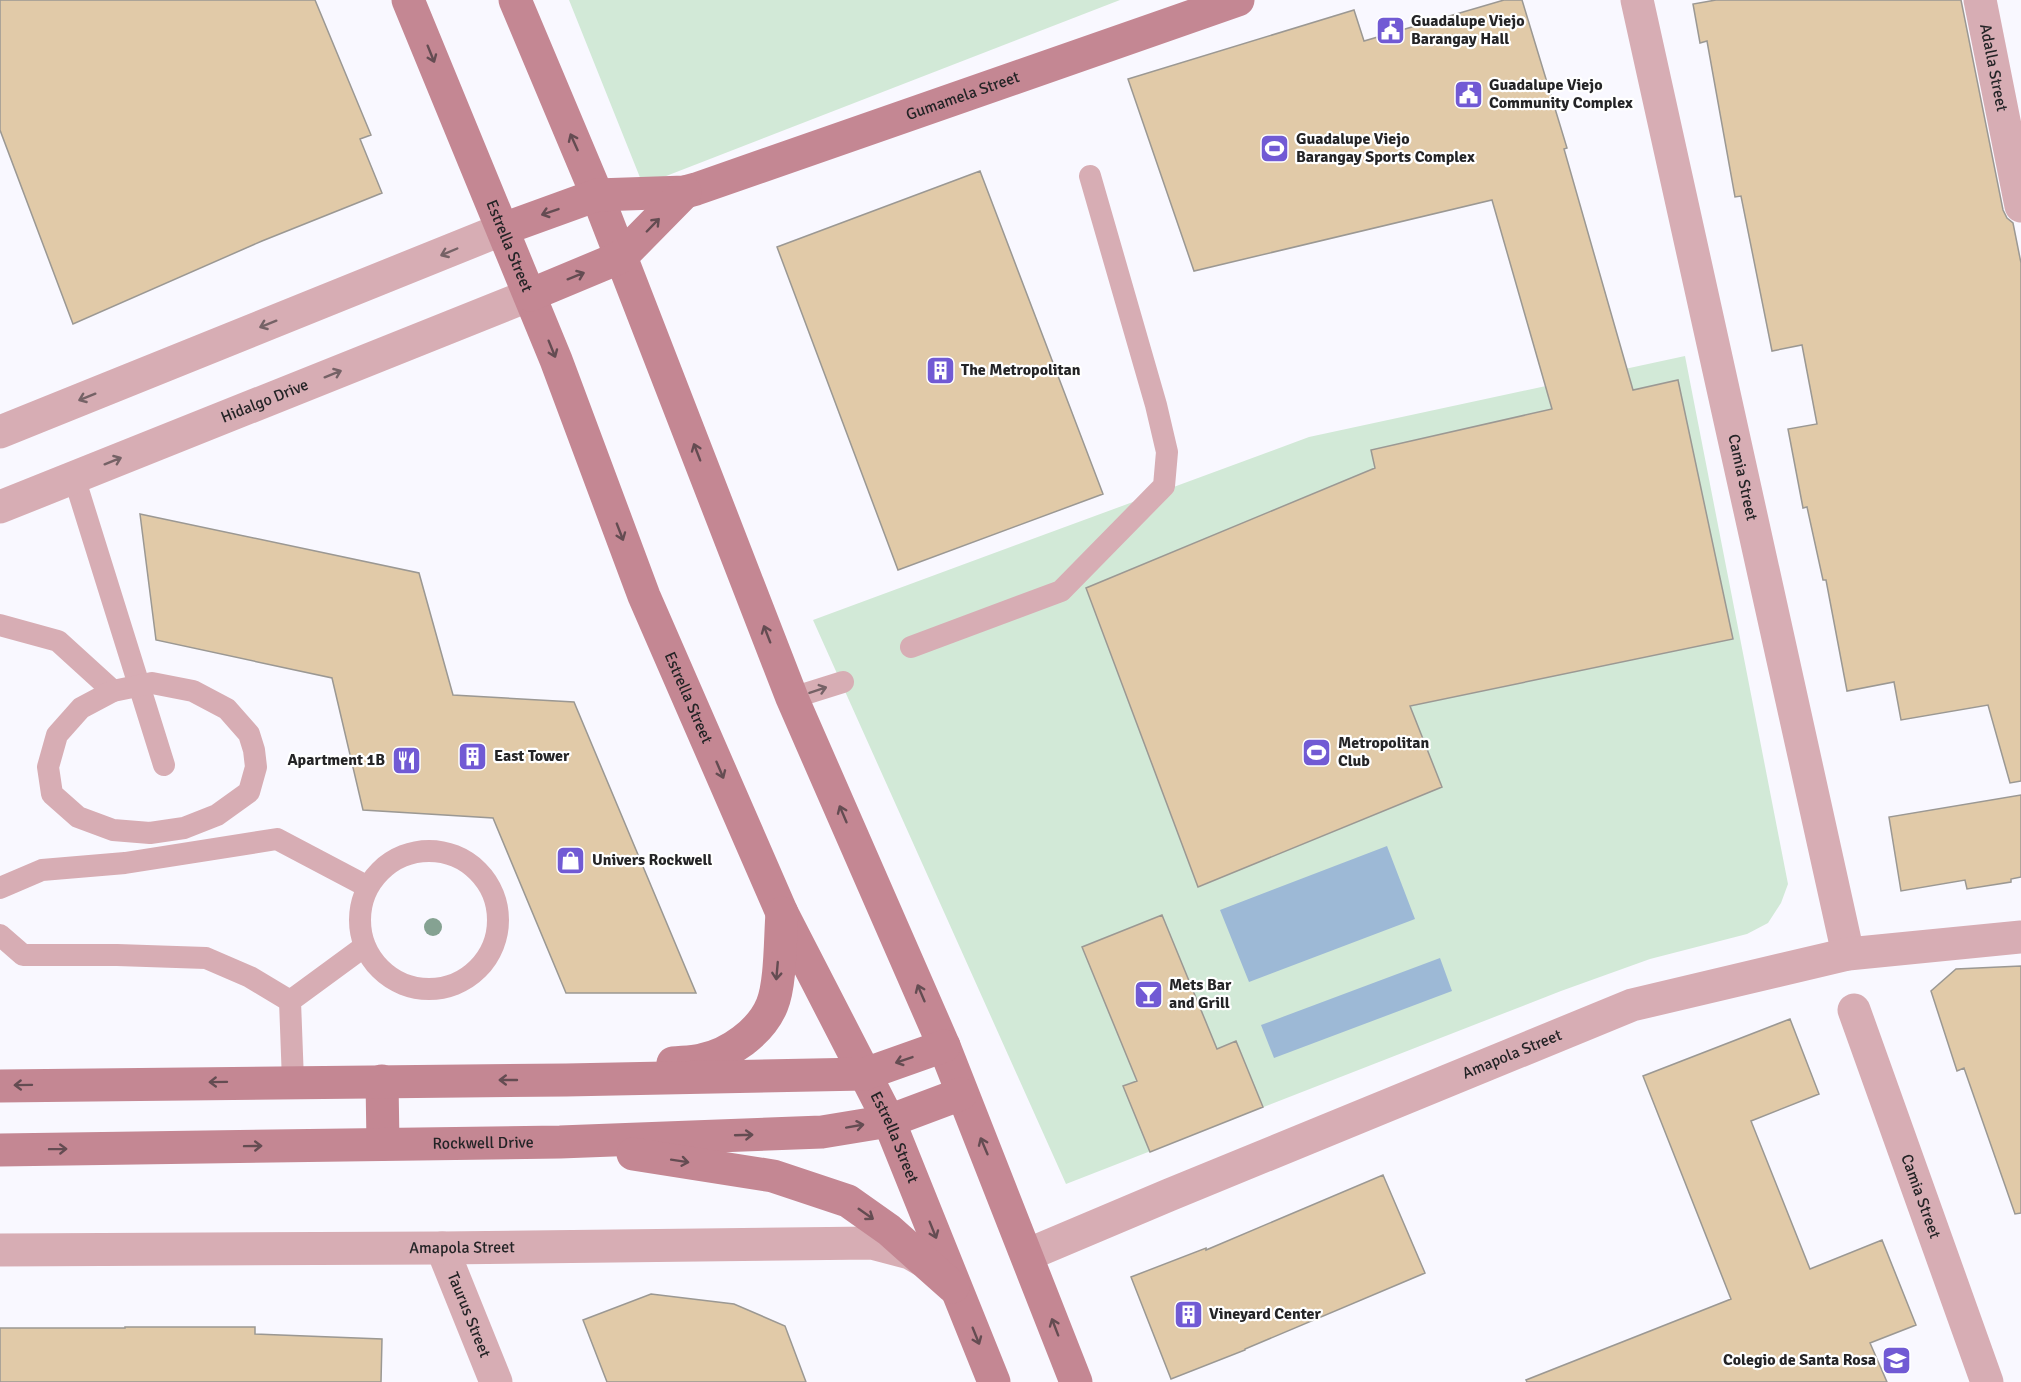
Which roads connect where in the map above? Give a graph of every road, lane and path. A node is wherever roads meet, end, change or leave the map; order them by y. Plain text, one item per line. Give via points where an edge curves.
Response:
1 (408, 0) edge
2 (515, 0) edge
3 (1238, 0) edge
4 (1637, 0) edge
5 (1980, 0) edge
6 (1090, 176) dead end
7 (685, 192) junction
8 (597, 195) junction
9 (2020, 199) edge
10 (503, 229) junction
11 (621, 258) junction
12 (530, 295) junction
13 (0, 432) edge
14 (74, 477) junction
15 (0, 507) edge
16 (0, 625) edge
17 (911, 646) dead end
18 (843, 682) dead end
19 (113, 691) junction
20 (792, 698) junction
21 (164, 765) dead end
22 (368, 887) junction
23 (0, 888) edge
24 (782, 913) junction
25 (0, 935) edge
26 (2021, 937) edge
27 (365, 946) junction
28 (1848, 954) junction
29 (290, 1001) junction
30 (1854, 1010) dead end
31 (944, 1046) junction
32 (865, 1074) junction
33 (382, 1080) junction
34 (566, 1080) junction
35 (293, 1081) junction
36 (0, 1086) edge
37 (961, 1094) junction
38 (889, 1120) junction
39 (560, 1142) junction
40 (383, 1144) junction
41 (0, 1150) edge
42 (442, 1248) junction
43 (0, 1250) edge
44 (1027, 1256) junction
45 (922, 1260) junction
46 (957, 1291) junction
47 (496, 1382) edge
48 (994, 1382) edge
49 (1076, 1382) edge
50 (1987, 1382) edge

1 -> 10 main road, Estrella Street
8 -> 2 main road
3 - 7 main road, Gumamela Street
4 - 28 street, Camia Street
5 - 9 street, Adalla Street
6 - 17 lane via 1156,405 1167,452 1164,486 1061,591
7 - 8 main road, Gumamela Street
11 -> 7 main road, Gumamela Street
8 -> 10 main road, Gumamela Street
8 - 11 main road
10 - 12 main road, Estrella Street
10 -> 13 street
12 -> 11 main road, Gumamela Street
20 -> 11 main road
14 -> 12 street, Hidalgo Drive
12 -> 24 main road, Estrella Street via 644,596
14 - 15 street, Hidalgo Drive
14 - 21 lane
16 - 19 lane via 58,641
20 -> 18 lane
19 - 19 lane, bridge via 81,708 57,735 48,768 52,794 78,817 113,830 150,833 183,828 217,815 249,792 256,767 254,750 249,734 226,709 193,691 153,683
31 -> 20 main road
22 - 23 lane via 278,839 125,863 42,870
22 - 27 lane via 361,906
22 - 27 lane via 382,868 402,856 426,851 449,853 470,863 486,879 496,901 499,924 494,946 481,966 463,981 441,988 418,988 395,980 377,965
24 - 32 main road, Estrella Street
24 -> 34 main road via 773,1005 761,1024 733,1048 703,1060
25 - 29 lane via 23,956 206,958 250,977
26 - 28 street, Amapola Street
27 - 29 lane
28 - 44 street, Amapola Street via 1632,1005
29 - 35 lane
30 - 50 street, Camia Street
31 -> 32 main road
31 - 37 main road
32 - 34 main road
32 - 38 main road, Estrella Street
34 -> 33 main road
33 - 35 main road
33 - 40 main road
35 -> 36 main road
37 - 38 main road, Rockwell Drive
44 -> 37 main road
39 -> 38 main road, Rockwell Drive via 822,1132
38 -> 46 main road, Estrella Street
39 - 40 main road, Rockwell Drive
39 -> 45 main road via 773,1176 848,1202 889,1230
41 -> 40 main road, Rockwell Drive
42 - 43 street, Amapola Street
42 - 45 street, Amapola Street via 872,1243
42 - 47 street, Taurus Street
49 -> 44 main road
45 - 46 main road
46 -> 48 main road, Estrella Street

